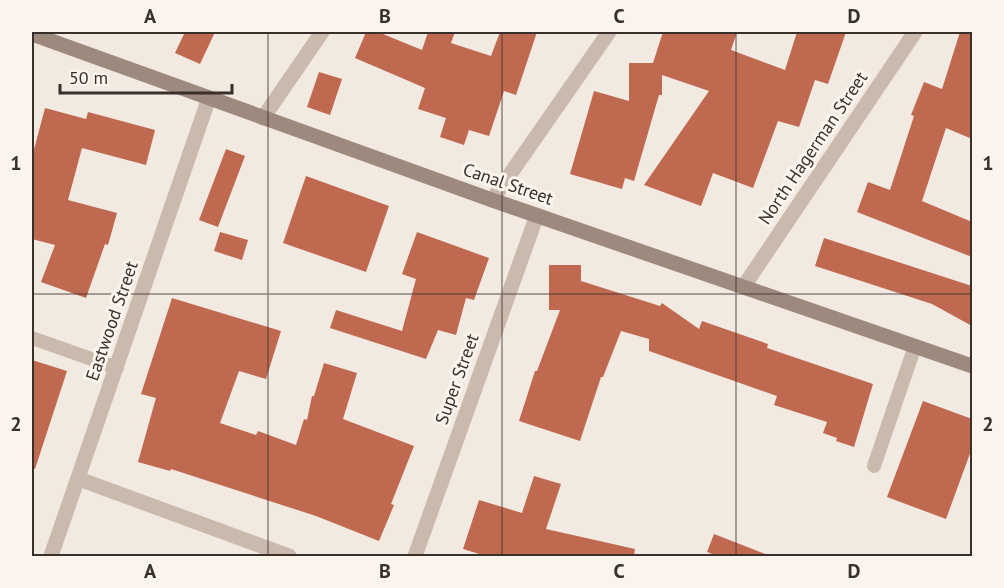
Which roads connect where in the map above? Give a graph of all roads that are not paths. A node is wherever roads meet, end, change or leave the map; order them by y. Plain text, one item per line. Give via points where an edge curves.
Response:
1 (322, 32) edge
2 (609, 32) edge
3 (915, 32) edge
4 (39, 34) edge
5 (209, 98) junction
6 (263, 118) junction
7 (492, 200) junction
8 (537, 216) junction
9 (744, 286) junction
10 (32, 338) edge
11 (915, 346) junction
12 (972, 366) edge
13 (117, 368) junction
14 (874, 466) dead end
15 (79, 479) junction
16 (51, 556) edge
17 (289, 556) edge
18 (415, 556) edge

1 - 6 street
2 - 7 street
3 - 9 street, North Hagerman Street
4 - 5 street, Canal Street
5 - 6 street, Canal Street
5 - 13 street, Eastwood Street
6 - 7 street, Canal Street
7 - 8 street, Canal Street
8 - 9 street, Canal Street
8 - 18 street, Super Street
9 - 11 street, Canal Street
10 - 13 lane
11 - 12 street, Canal Street
11 - 14 lane
13 - 15 street, Eastwood Street
15 - 16 street, Eastwood Street
15 - 17 street

